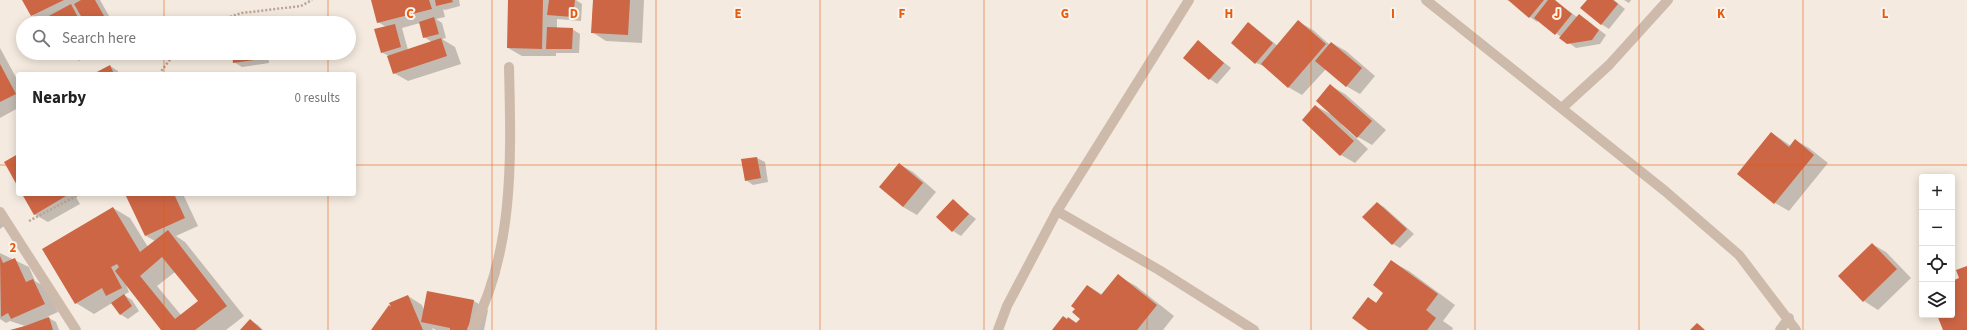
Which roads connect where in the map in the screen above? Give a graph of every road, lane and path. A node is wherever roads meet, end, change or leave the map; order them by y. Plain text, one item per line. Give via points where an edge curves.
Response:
1 (312, 0) edge
2 (1189, 0) edge
3 (1426, 0) edge
4 (1668, 0) edge
5 (233, 16) edge
6 (170, 60) edge
7 (509, 67) dead end
8 (161, 72) edge
9 (1562, 108) junction
10 (76, 196) edge
11 (1057, 211) junction
12 (0, 212) edge
13 (12, 232) junction
14 (1789, 318) junction
15 (76, 330) edge
16 (472, 330) edge
17 (998, 330) edge
18 (1254, 330) edge
19 (1780, 330) edge
20 (1796, 330) edge

1 - 5 path via 301,6
2 - 11 street
3 - 9 street
4 - 9 street via 1609,65
6 - 8 path
7 - 16 street via 510,172 503,235 494,281
9 - 14 street via 1739,255
10 - 13 path
11 - 17 street via 1007,306
11 - 18 street via 1159,270
12 - 13 street
13 - 15 street
14 - 19 street
14 - 20 street

